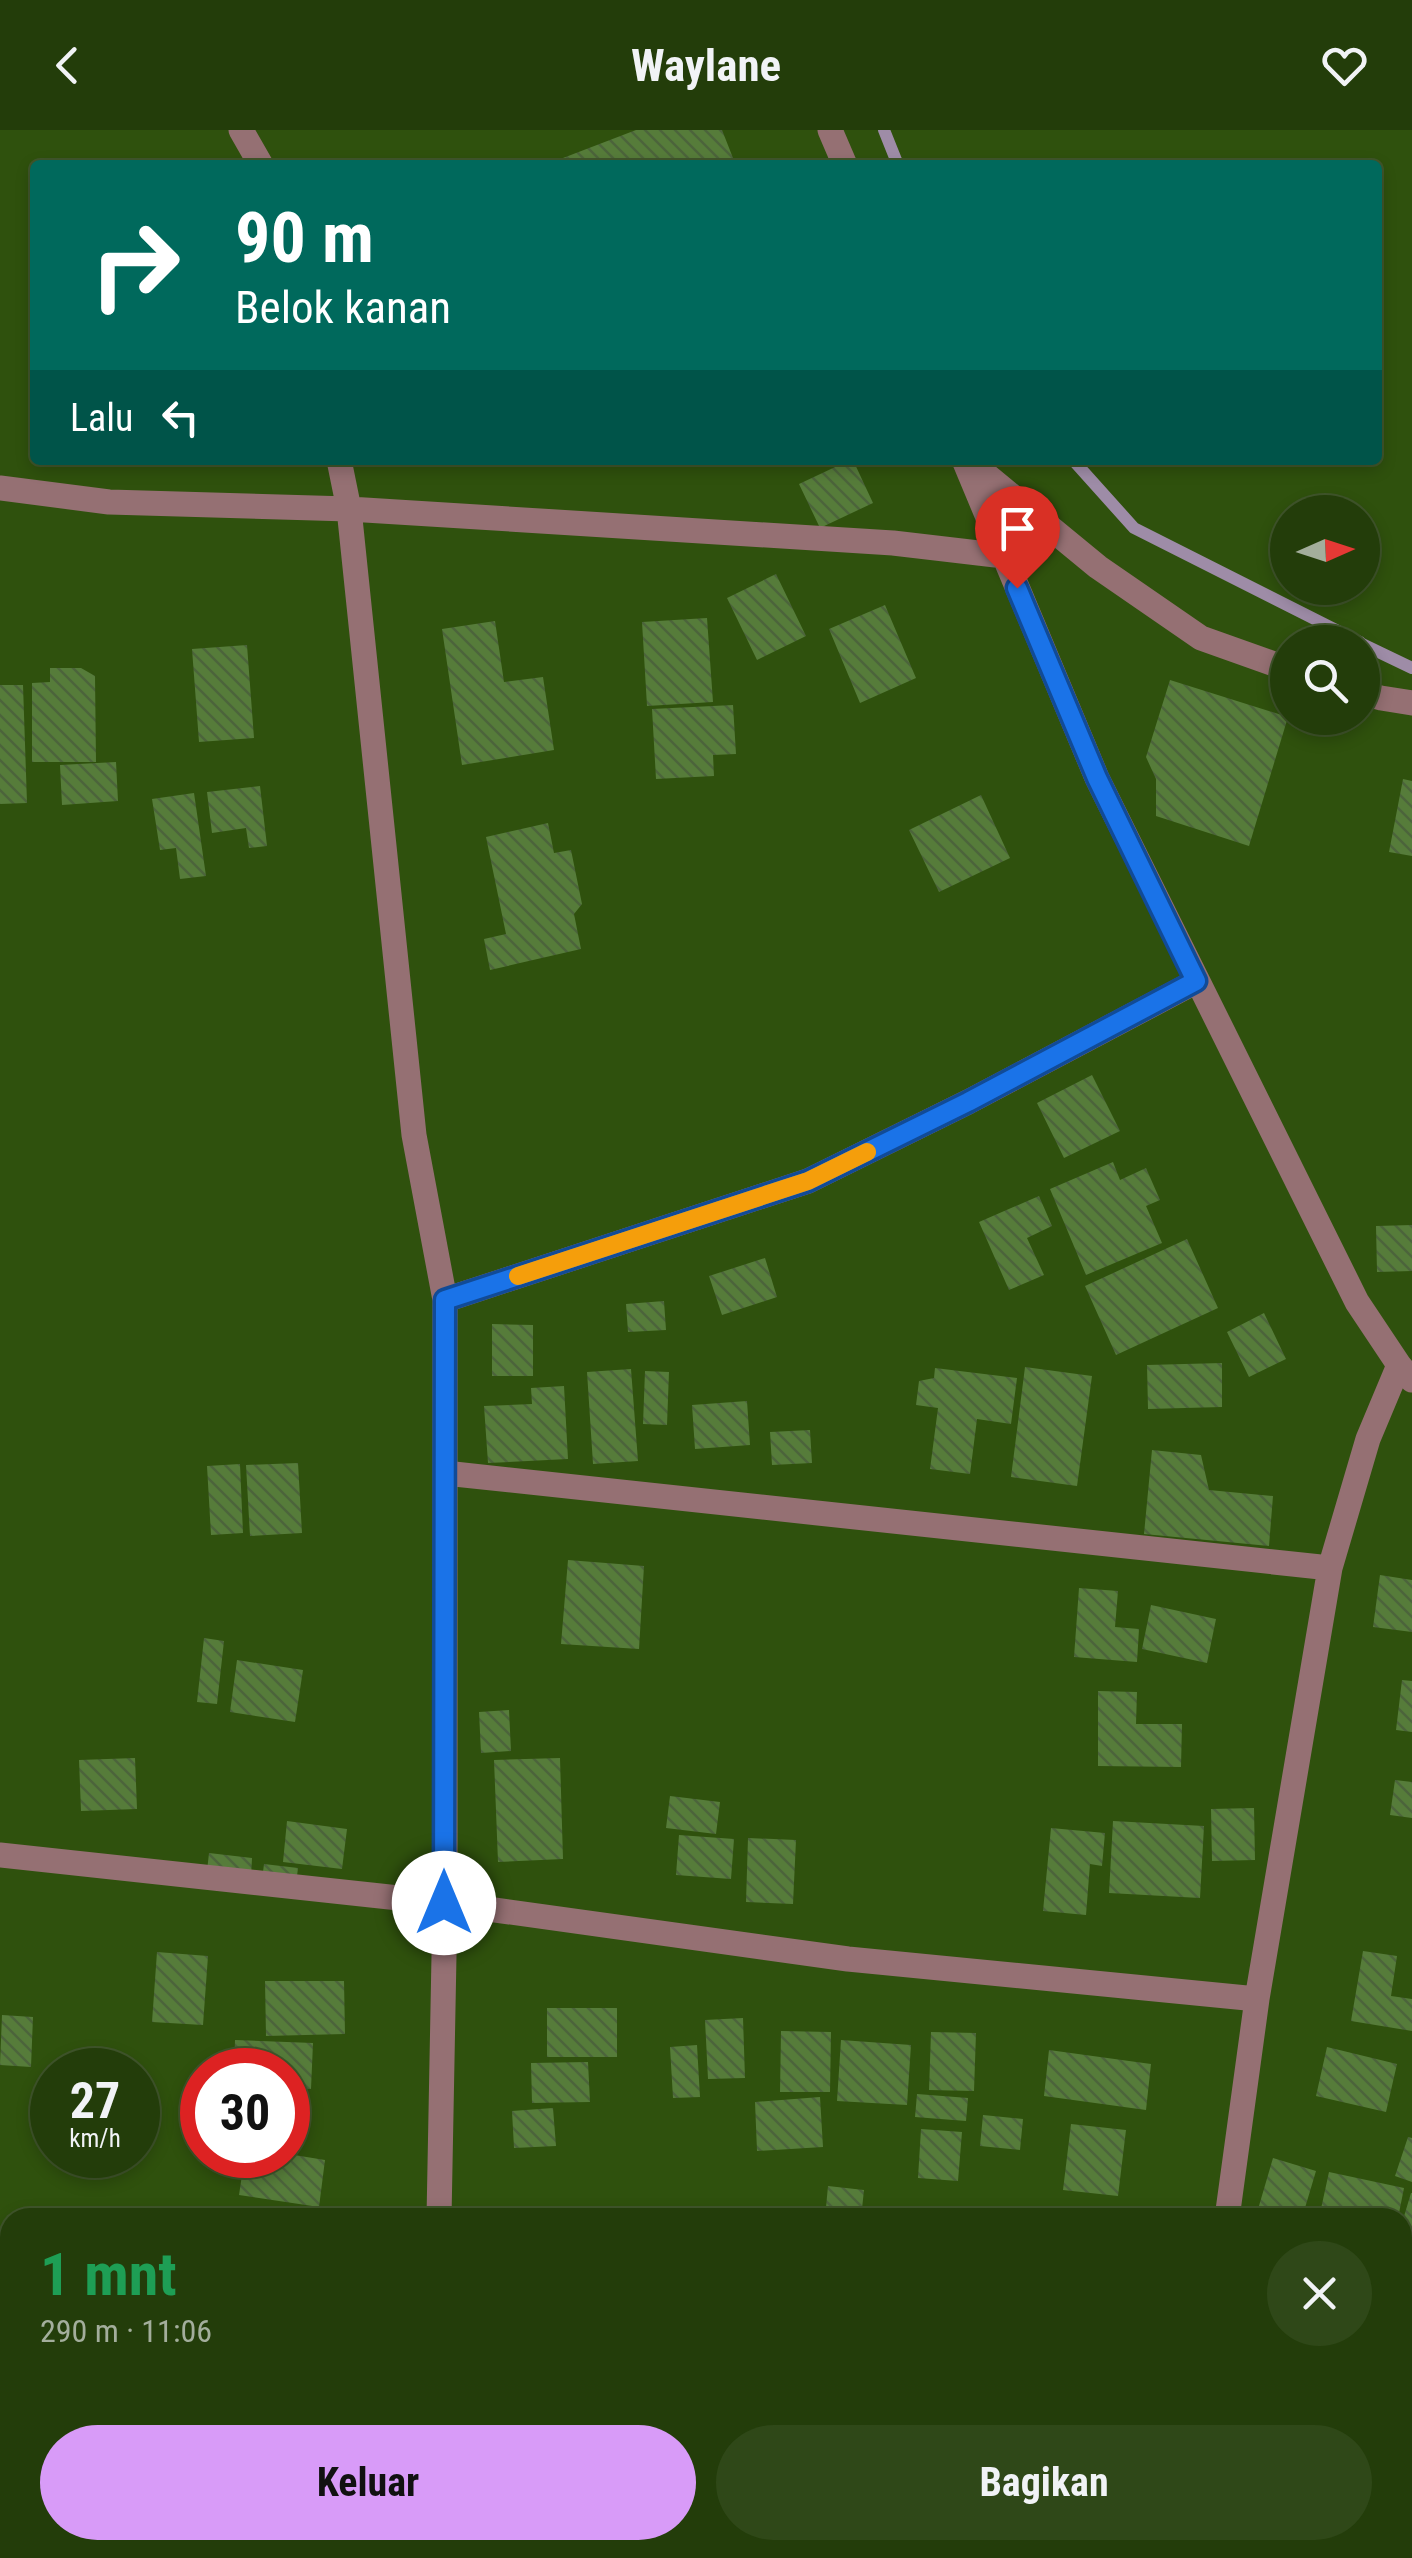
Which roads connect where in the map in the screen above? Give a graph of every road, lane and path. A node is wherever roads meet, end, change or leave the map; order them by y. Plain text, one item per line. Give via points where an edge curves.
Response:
1 (241, 130) edge
2 (830, 130) edge
3 (257, 160) edge
4 (842, 160) edge
5 (340, 465) edge
6 (968, 465) edge
7 (972, 465) edge
8 (0, 488) edge
9 (349, 509) junction
10 (1004, 556) junction
11 (1270, 663) edge
12 (1380, 698) edge
13 (1412, 703) edge
14 (1196, 981) junction
15 (445, 1300) junction
16 (1405, 1372) edge
17 (445, 1474) junction
18 (1330, 1568) junction
19 (0, 1855) edge
20 (444, 1903) junction
21 (1257, 1999) junction
22 (438, 2208) edge
23 (1228, 2208) edge

1 - 3 street
2 - 4 street
5 - 9 street
6 - 10 street
7 - 11 street via 1098,567 1201,638
8 - 9 street via 108,502
9 - 10 street
9 - 15 street via 414,1134
10 - 14 street via 1097,778
12 - 13 street
14 - 15 street via 808,1181
14 - 16 street via 1358,1302
15 - 17 street
16 - 18 street via 1368,1439
17 - 18 street
17 - 20 street
18 - 21 street
19 - 20 street
20 - 21 street via 848,1959
20 - 22 street
21 - 23 street

